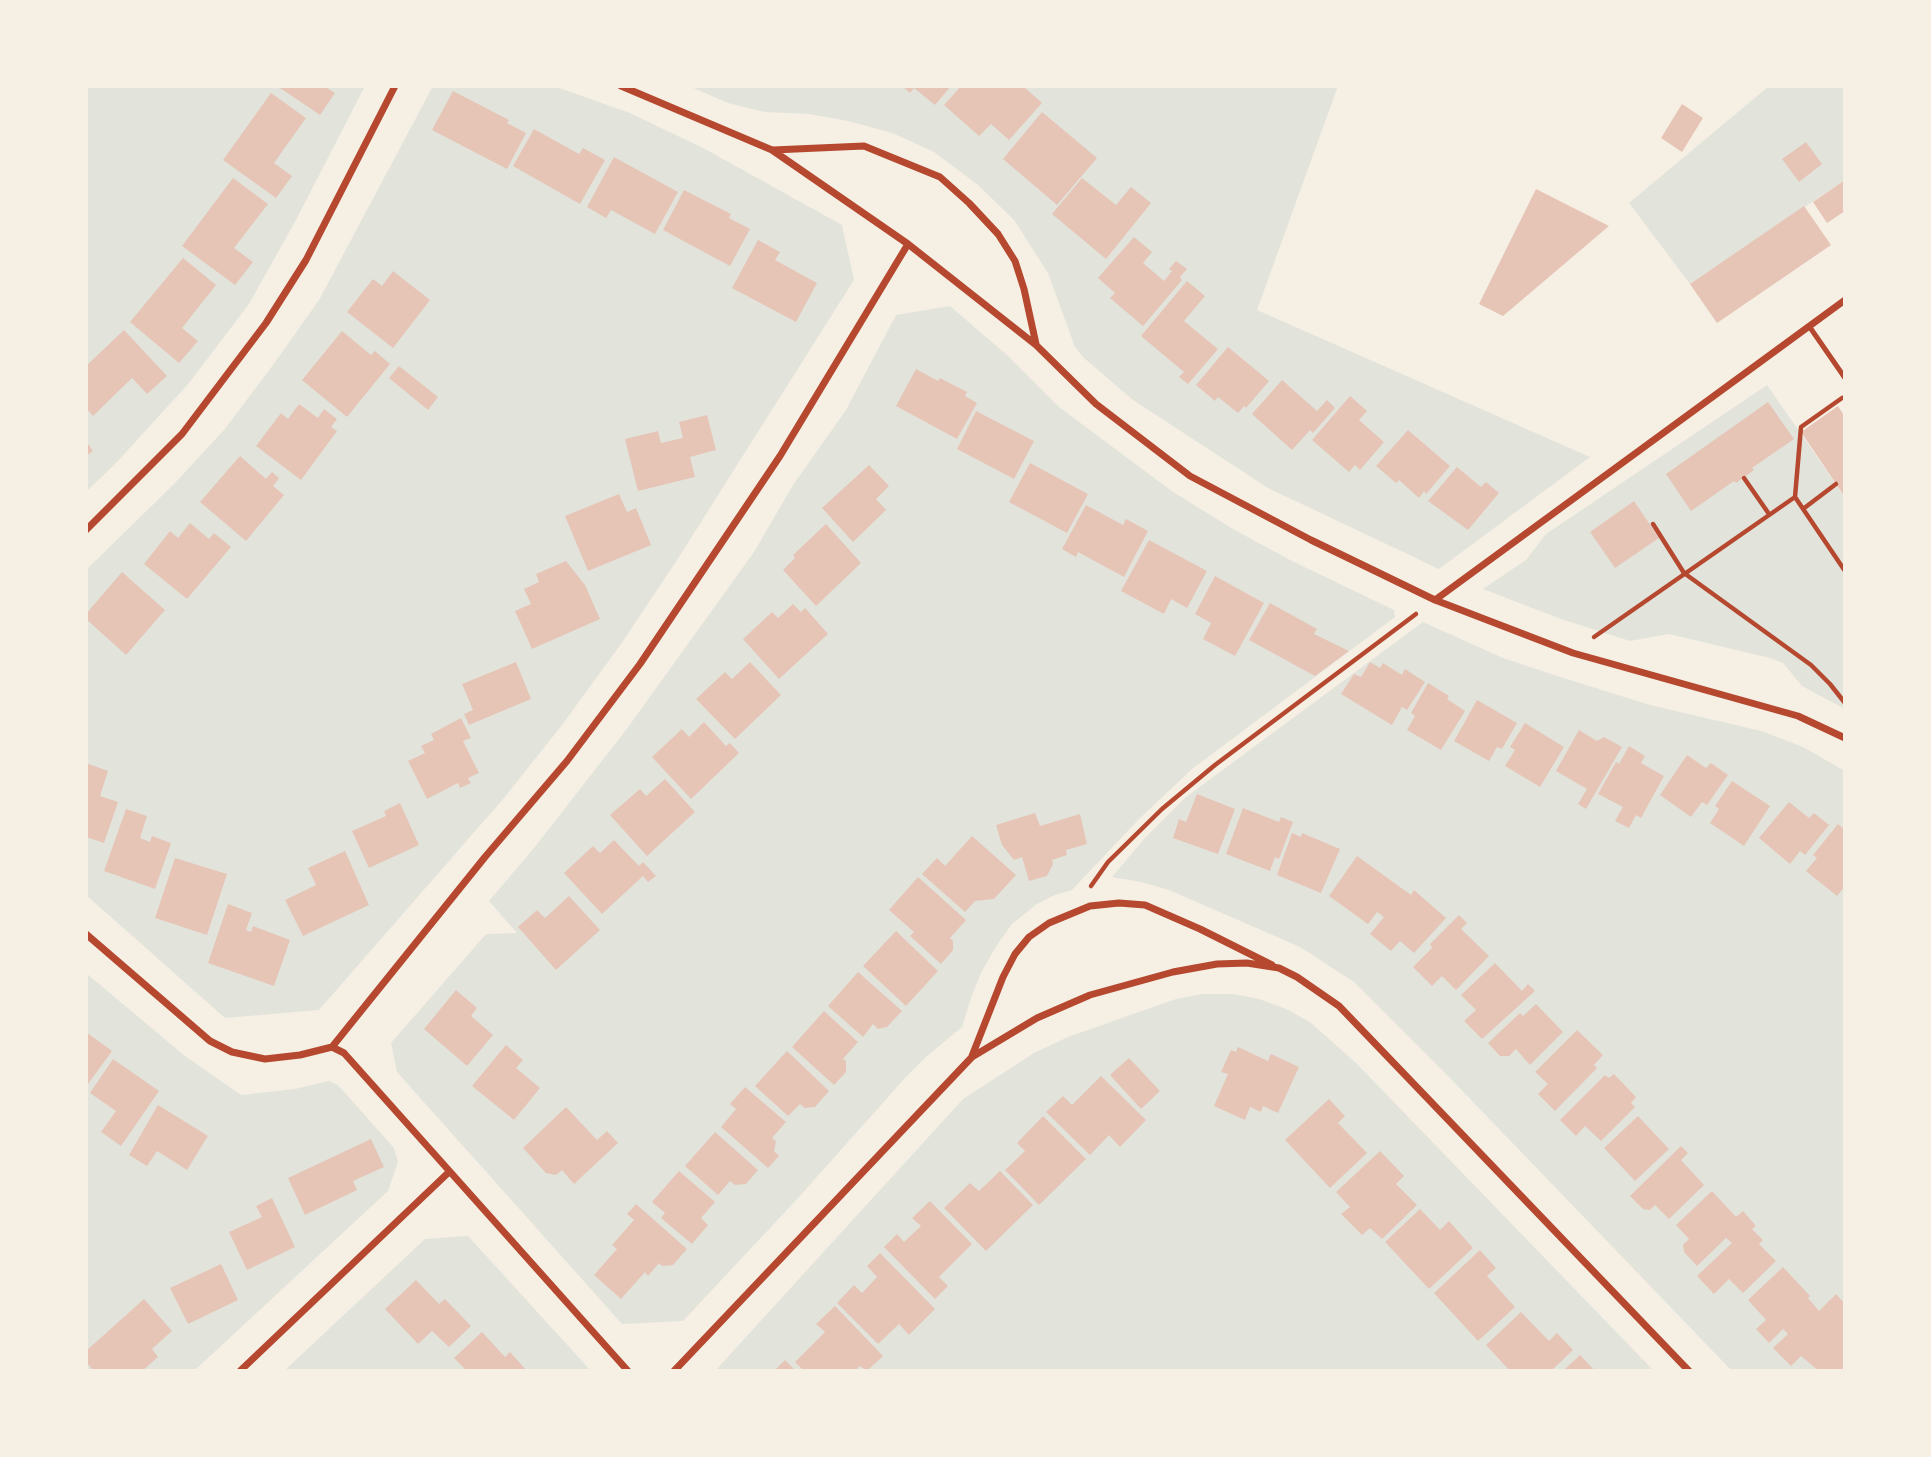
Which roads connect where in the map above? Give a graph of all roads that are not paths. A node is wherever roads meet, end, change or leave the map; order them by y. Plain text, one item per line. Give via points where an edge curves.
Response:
1 (394, 86) edge
2 (621, 86) edge
3 (772, 150) junction
4 (908, 244) junction
5 (1845, 300) edge
6 (1809, 326) junction
7 (1036, 345) junction
8 (1845, 378) edge
9 (86, 530) edge
10 (1435, 600) junction
11 (1845, 738) edge
12 (86, 934) edge
13 (1279, 968) junction
14 (332, 1046) junction
15 (972, 1056) junction
16 (449, 1172) junction
17 (240, 1371) edge
18 (628, 1371) edge
19 (674, 1371) edge
20 (1689, 1371) edge

1 - 9 street via 306,260 266,323 181,434
2 - 3 street
3 - 4 street
3 - 7 street via 864,146 940,177 990,226 1015,261
4 - 7 street
4 - 14 street via 780,456 640,664 568,761
5 - 6 street
6 - 8 lane
6 - 10 street
7 - 10 street via 1096,404 1190,476
10 - 11 street via 1573,653 1798,716
12 - 14 street via 210,1041 232,1052 265,1059
13 - 15 street via 1217,964 1131,982 1037,1018
13 - 15 street via 1145,905 1090,906 1049,923 1015,954
13 - 20 street via 1339,1006
14 - 16 street via 362,1071
15 - 19 street
16 - 17 street
16 - 18 street

